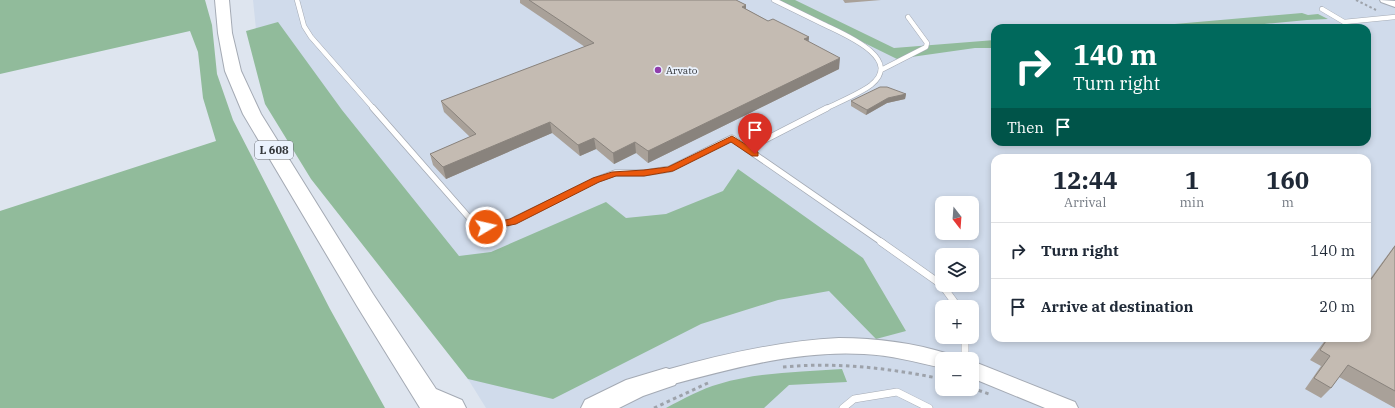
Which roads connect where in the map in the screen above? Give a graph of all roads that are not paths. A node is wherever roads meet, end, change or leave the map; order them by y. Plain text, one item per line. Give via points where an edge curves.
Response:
1 (222, 0) edge
2 (296, 0) edge
3 (774, 0) edge
4 (1322, 9) dead end
5 (908, 17) dead end
6 (1395, 17) edge
7 (881, 70) junction
8 (747, 149) junction
9 (935, 279) edge
10 (935, 358) edge
11 (979, 372) edge
12 (666, 378) junction
13 (429, 404) edge
14 (454, 408) edge
15 (594, 408) edge
16 (624, 408) edge
17 (843, 408) edge
18 (929, 408) edge
19 (1068, 408) edge

1 - 13 main road, L 608 via 225,33 233,71 252,114
2 - 8 lane via 304,26 311,37 466,215 472,221 486,227 513,222 596,180 615,174 670,169 732,138
3 - 7 lane via 865,45 878,56
4 - 6 lane via 1344,22
5 - 7 lane via 927,43 926,47
7 - 8 lane via 871,85
8 - 9 lane
10 - 12 street via 891,349 832,346 744,358
11 - 19 street
12 - 15 main road via 635,388
12 - 16 main road
13 - 14 main road
17 - 18 lane via 854,399 897,392

